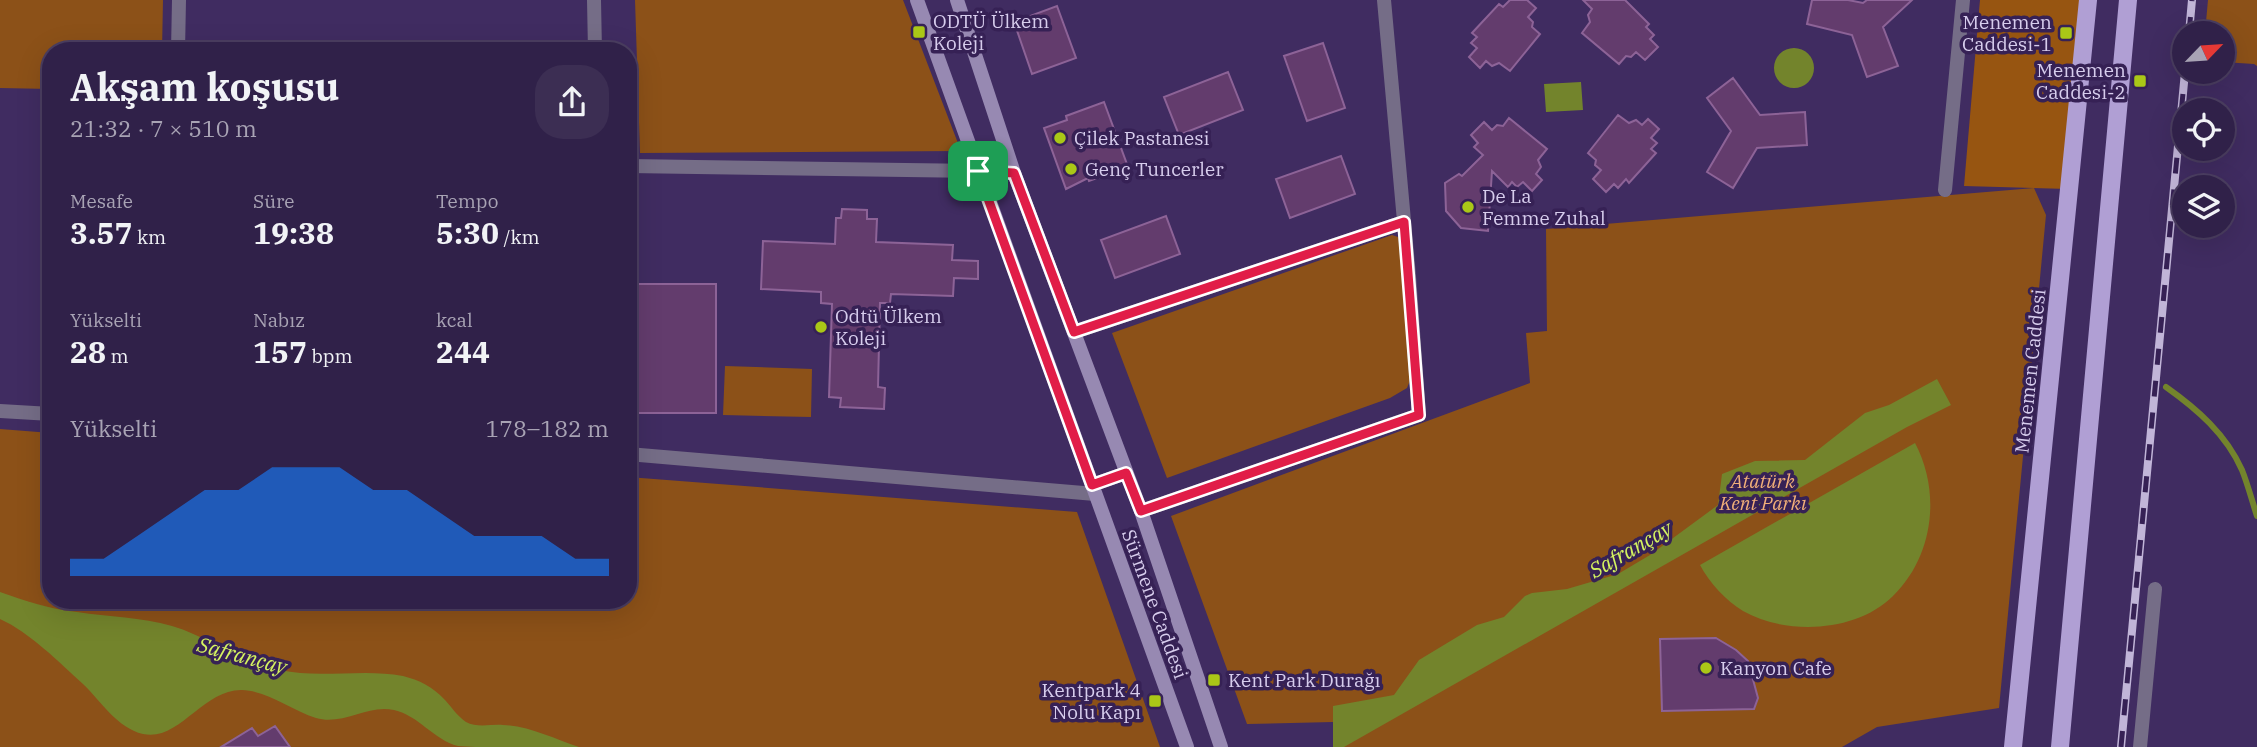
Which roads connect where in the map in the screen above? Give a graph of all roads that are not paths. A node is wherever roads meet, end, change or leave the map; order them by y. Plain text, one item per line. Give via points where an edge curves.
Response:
1 (179, 0) edge
2 (594, 0) edge
3 (917, 0) edge
4 (957, 0) edge
5 (1384, 0) edge
6 (1963, 0) edge
7 (2088, 0) edge
8 (2128, 0) edge
9 (177, 42) edge
10 (595, 42) edge
11 (637, 166) edge
12 (978, 171) junction
13 (1014, 173) junction
14 (1945, 190) dead end
15 (1404, 222) junction
16 (1074, 332) junction
17 (0, 411) edge
18 (42, 413) edge
19 (637, 455) edge
20 (1126, 473) junction
21 (1093, 490) junction
22 (1141, 511) junction
23 (2155, 589) dead end
24 (1187, 747) edge
25 (1221, 747) edge
26 (2013, 747) edge
27 (2060, 747) edge
28 (2140, 747) edge

1 - 9 street
2 - 10 street
3 - 12 main road, Sürmene Caddesi
4 - 13 main road, Sürmene Caddesi
5 - 15 street
6 - 14 street
7 - 26 main road, Menemen Caddesi
8 - 27 main road
11 - 12 street
12 - 13 main road
12 - 21 main road, Sürmene Caddesi
13 - 16 main road, Sürmene Caddesi
15 - 16 street
15 - 22 street via 1419,415
16 - 20 main road, Sürmene Caddesi
17 - 18 street
19 - 21 street
20 - 21 main road
20 - 22 main road, Sürmene Caddesi
21 - 24 main road, Sürmene Caddesi
22 - 25 main road, Sürmene Caddesi
23 - 28 street

